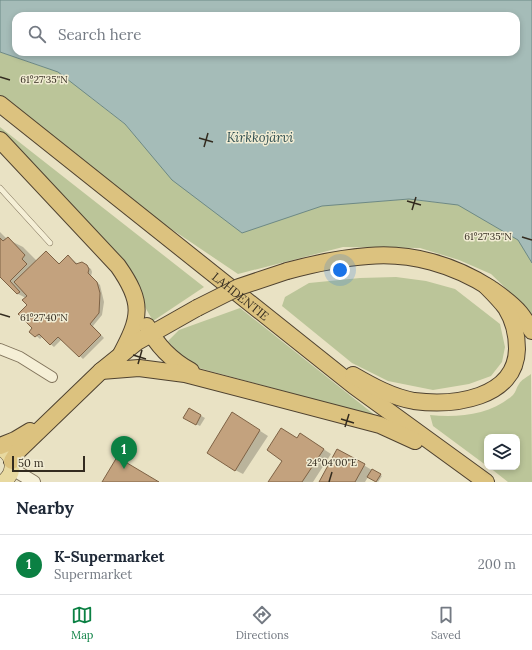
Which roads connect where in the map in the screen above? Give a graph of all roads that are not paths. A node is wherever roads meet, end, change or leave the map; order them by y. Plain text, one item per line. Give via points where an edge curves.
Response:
1 (0, 104) edge
2 (0, 140) edge
3 (0, 188) edge
4 (50, 243) dead end
5 (486, 286) junction
6 (138, 309) junction
7 (277, 326) junction
8 (532, 331) edge
9 (151, 334) junction
10 (0, 349) edge
11 (120, 356) junction
12 (101, 371) junction
13 (52, 377) dead end
14 (206, 380) junction
15 (54, 415) junction
16 (0, 447) edge
17 (12, 463) junction
18 (3, 482) edge
19 (34, 482) edge
20 (482, 482) edge
21 (486, 482) edge

1 - 7 highway, LAHDENTIE
2 - 6 highway via 118,266 132,286
3 - 4 lane
5 - 7 highway via 506,308 515,326 515,359 510,374 499,386 480,396 462,400 432,402 393,395 367,383
5 - 8 highway via 511,303
5 - 9 highway, bridge via 453,268 408,257 369,256 327,261 286,271 239,287
6 - 9 highway
6 - 11 highway via 133,332
7 - 21 highway, LAHDENTIE via 354,386
9 - 11 highway
9 - 14 highway via 172,359
10 - 13 street
11 - 12 highway
12 - 14 highway via 139,368 167,370
12 - 15 highway
14 - 20 highway via 380,425 423,445
15 - 16 highway
15 - 17 highway via 18,451
16 - 17 main road via 7,452
17 - 18 main road via 9,477
17 - 19 street via 19,473

